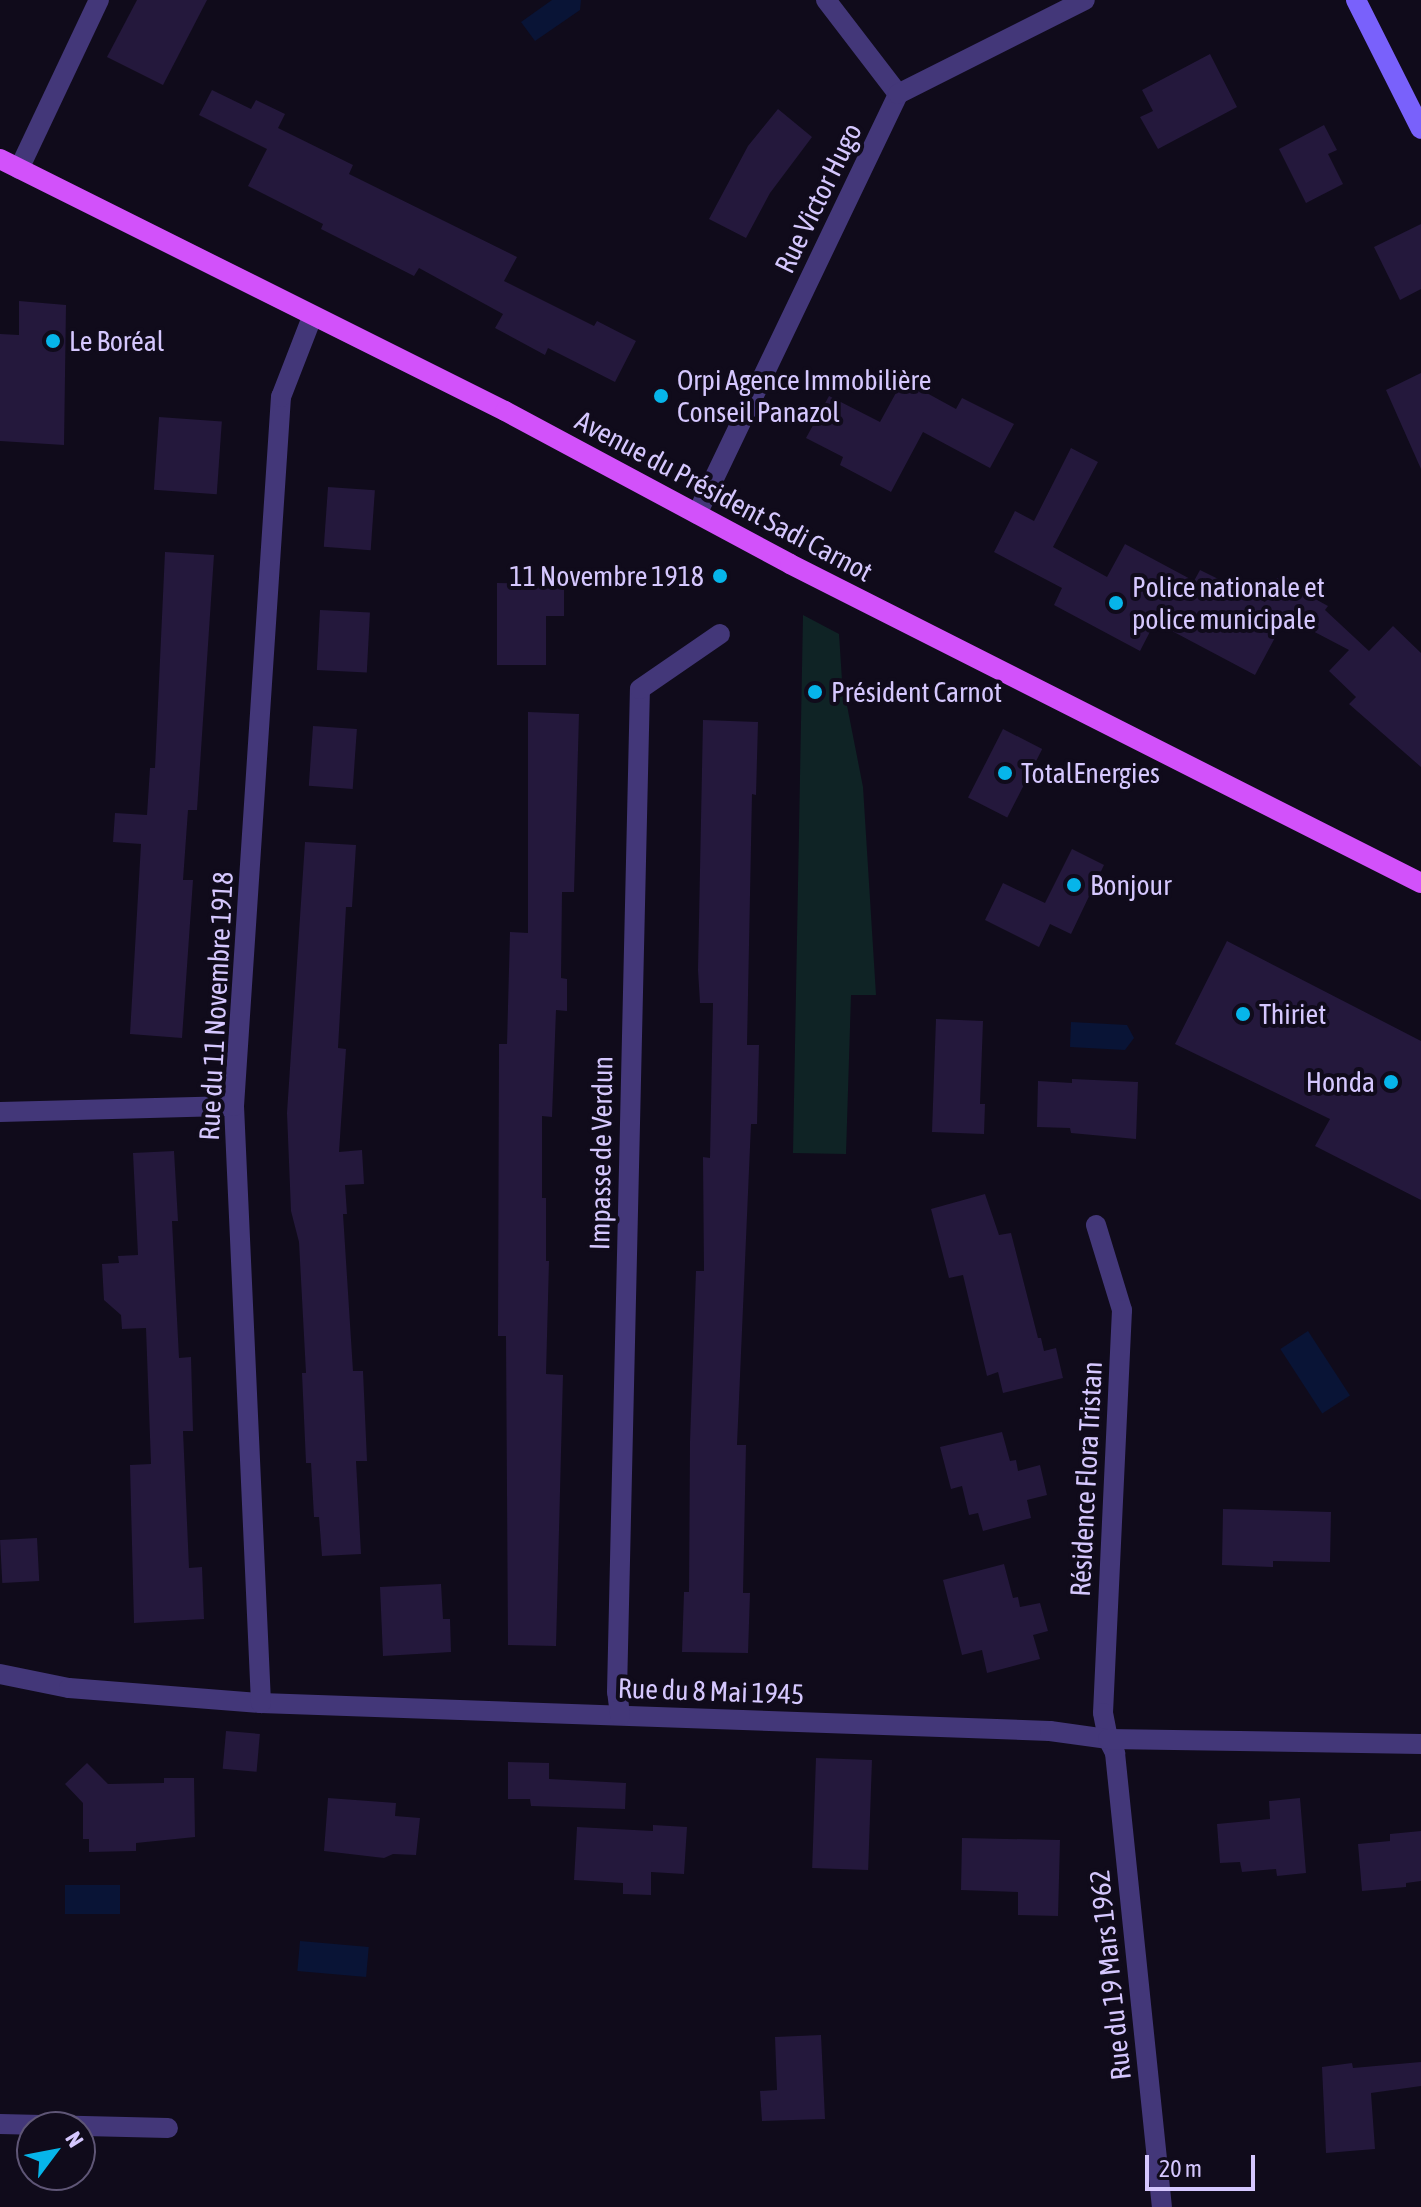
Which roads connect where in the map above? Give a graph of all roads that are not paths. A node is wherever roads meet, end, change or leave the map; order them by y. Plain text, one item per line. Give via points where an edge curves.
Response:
1 (99, 0) edge
2 (826, 0) edge
3 (1085, 0) edge
4 (1356, 0) edge
5 (898, 94) junction
6 (1421, 129) edge
7 (0, 159) edge
8 (19, 169) junction
9 (312, 317) junction
10 (697, 514) junction
11 (720, 634) dead end
12 (1421, 883) edge
13 (234, 1106) junction
14 (0, 1112) edge
15 (1096, 1225) dead end
16 (0, 1674) edge
17 (261, 1703) junction
18 (620, 1715) junction
19 (1108, 1739) junction
20 (1421, 1744) edge
21 (0, 2124) edge
22 (168, 2128) dead end
23 (1162, 2207) edge

1 - 8 street
2 - 5 street
3 - 5 street
4 - 6 street
5 - 10 street, Rue Victor Hugo
7 - 8 main road, Avenue du Président Sadi Carnot
8 - 9 main road, Avenue du Président Sadi Carnot
9 - 10 main road, Avenue du Président Sadi Carnot via 505,411
9 - 13 street, Rue du 11 Novembre 1918 via 281,397
10 - 12 main road, Avenue du Président Sadi Carnot
11 - 18 street, Impasse de Verdun via 640,689
13 - 14 street
13 - 17 street, Rue du 11 Novembre 1918
15 - 19 street, Résidence Flora Tristan via 1122,1310 1103,1693
16 - 17 street, Rue du 8 Mai 1945 via 69,1688
17 - 18 street, Rue du 8 Mai 1945
18 - 19 street, Rue du 8 Mai 1945 via 1050,1731
19 - 20 street, Rue du 8 Mai 1945
19 - 23 street, Rue du 19 Mars 1962 via 1115,1753
21 - 22 street

